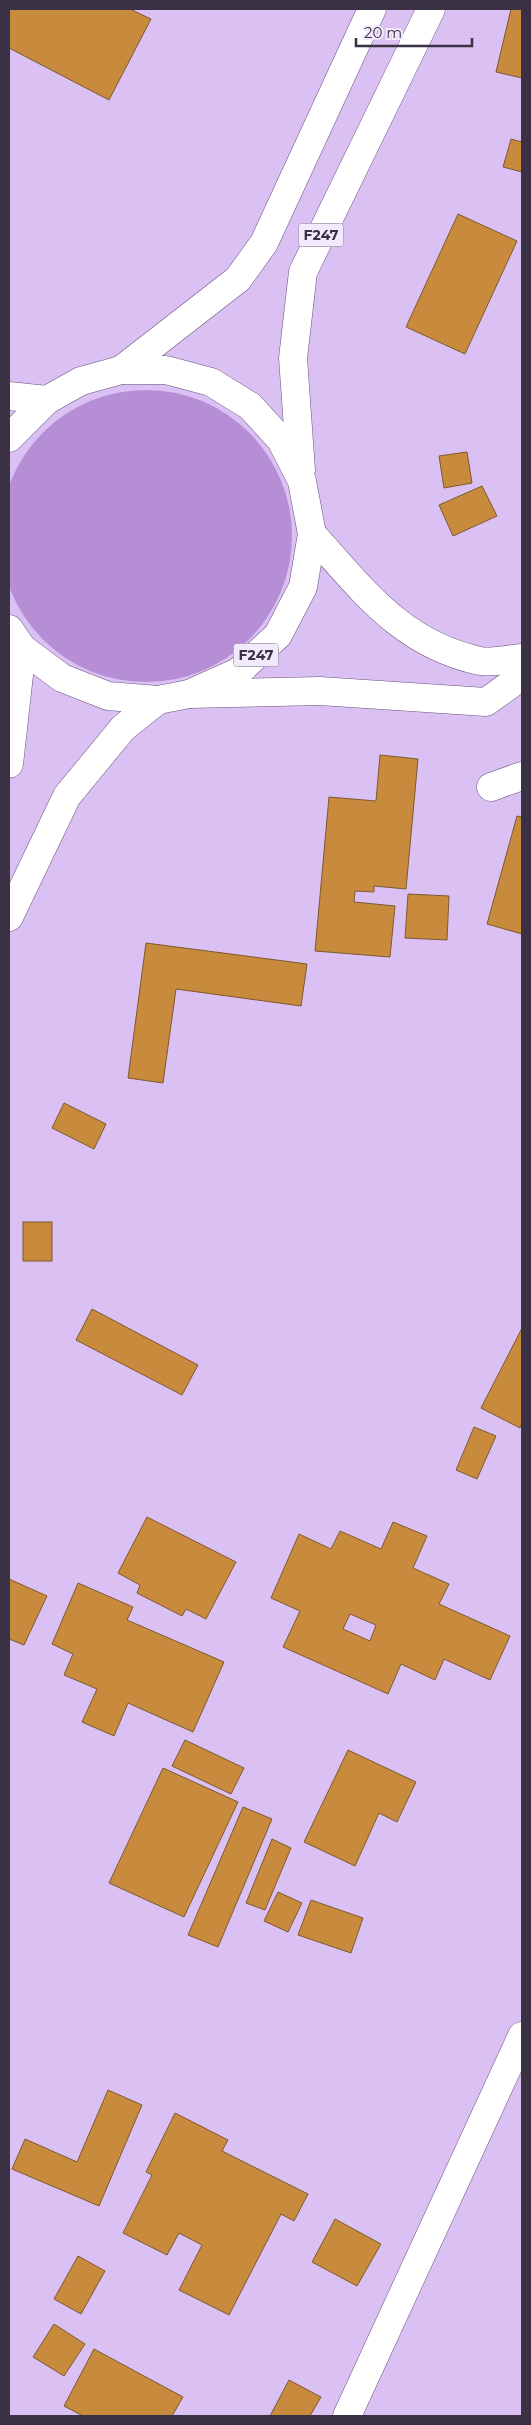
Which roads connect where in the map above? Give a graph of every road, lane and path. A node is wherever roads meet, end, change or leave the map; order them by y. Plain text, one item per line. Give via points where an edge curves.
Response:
1 (372, 9) edge
2 (430, 9) edge
3 (121, 370) junction
4 (9, 396) edge
5 (47, 400) junction
6 (9, 438) edge
7 (302, 481) junction
8 (312, 534) junction
9 (16, 639) edge
10 (522, 658) edge
11 (522, 676) edge
12 (189, 694) junction
13 (158, 700) junction
14 (9, 764) edge
15 (522, 776) edge
16 (491, 787) dead end
17 (9, 917) edge
18 (522, 2036) edge
19 (347, 2416) edge

1 - 3 main road, F247 via 264,244 238,279
2 - 7 main road, F247 via 303,272 293,358
3 - 5 main road, F247 via 82,381
3 - 7 main road, F247 via 166,370 211,382 250,406 281,440
4 - 5 main road
5 - 6 main road, F247
7 - 8 main road, F247
8 - 10 main road via 385,614 432,646 482,661
8 - 12 main road, F247 via 303,587 278,635 238,672
9 - 13 main road, F247 via 62,678 108,696
9 - 14 main road, F247
11 - 12 main road via 486,702 320,691
12 - 13 main road, F247
13 - 17 main road, F247 via 123,728 67,796
15 - 16 main road
18 - 19 main road

